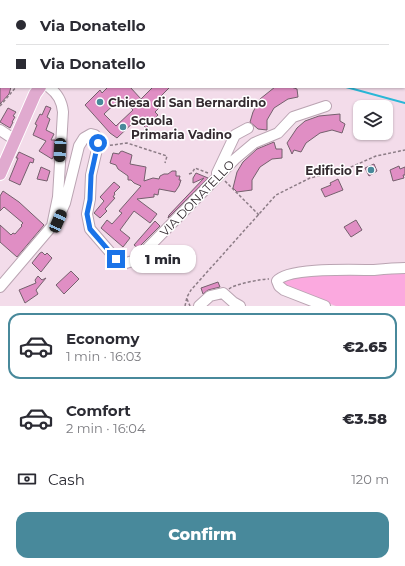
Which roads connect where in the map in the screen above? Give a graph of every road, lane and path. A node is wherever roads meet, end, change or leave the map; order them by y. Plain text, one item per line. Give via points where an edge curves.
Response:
1 (15, 88) edge
2 (39, 88) edge
3 (50, 88) edge
4 (0, 106) edge
5 (326, 106) dead end
6 (248, 128) dead end
7 (0, 130) edge
8 (15, 140) junction
9 (98, 143) junction
10 (405, 150) edge
11 (165, 163) dead end
12 (0, 174) edge
13 (189, 174) dead end
14 (216, 178) junction
15 (259, 214) junction
16 (52, 226) junction
17 (405, 268) edge
18 (277, 281) junction
19 (0, 286) edge
20 (223, 293) junction
21 (187, 296) junction
22 (185, 306) edge
23 (190, 306) edge
24 (199, 306) edge
25 (240, 306) edge
26 (325, 306) edge

1 - 4 path
2 - 8 main road
3 - 16 street via 62,102 63,112 58,197
5 - 14 street, VIA DONATELLO via 293,117 278,133 254,143
6 - 14 street via 235,135
7 - 8 street
8 - 12 main road
9 - 11 path via 107,146 126,143 166,156
9 - 14 street, VIA DONATELLO via 91,175 87,214 90,229 120,262 136,260
9 - 16 street via 95,135 91,134 78,146 65,203 58,221
10 - 15 path via 376,156 344,170 310,178 276,195
13 - 14 path via 195,168
14 - 15 path
15 - 21 path
16 - 19 street
17 - 18 street via 308,271 282,276
18 - 20 path via 260,280 235,285
18 - 26 street via 284,290
20 - 24 street via 210,296
20 - 25 street
21 - 22 path
21 - 23 path

